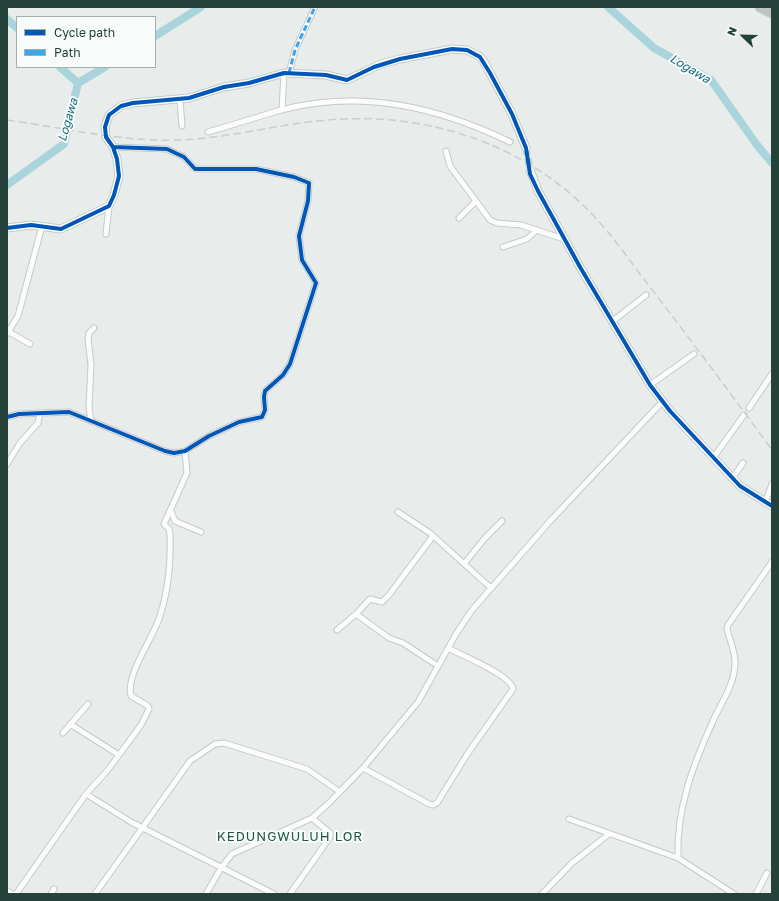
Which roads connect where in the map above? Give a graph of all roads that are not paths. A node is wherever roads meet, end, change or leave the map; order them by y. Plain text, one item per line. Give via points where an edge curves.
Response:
1 (314, 7) edge
2 (760, 7) edge
3 (772, 13) edge
4 (287, 73) junction
5 (180, 100) junction
6 (282, 110) junction
7 (182, 126) dead end
8 (208, 132) dead end
9 (510, 142) dead end
10 (113, 147) junction
11 (526, 148) tunnel mouth
12 (446, 151) dead end
13 (530, 170) tunnel mouth
14 (476, 202) junction
15 (109, 206) junction
16 (459, 218) dead end
17 (7, 228) edge
18 (41, 229) junction
19 (537, 230) junction
20 (106, 234) dead end
21 (564, 238) junction
22 (503, 247) dead end
23 (646, 295) dead end
24 (613, 321) junction
25 (94, 328) dead end
26 (8, 333) edge
27 (30, 344) dead end
28 (694, 354) dead end
29 (772, 374) edge
30 (650, 384) junction
31 (663, 401) junction
32 (749, 408) dead end
33 (40, 413) junction
34 (744, 415) dead end
35 (7, 417) edge
36 (91, 421) junction
37 (185, 451) junction
38 (713, 458) junction
39 (744, 463) dead end
40 (7, 464) edge
41 (732, 479) junction
42 (772, 484) edge
43 (769, 504) edge
44 (170, 510) junction
45 (398, 512) dead end
46 (502, 521) dead end
47 (201, 532) dead end
48 (433, 536) junction
49 (772, 562) edge
50 (464, 564) junction
51 (491, 588) junction
52 (356, 614) junction
53 (337, 630) dead end
54 (448, 648) junction
55 (438, 666) junction
56 (88, 704) dead end
57 (70, 724) junction
58 (63, 733) dead end
59 (118, 755) junction
60 (362, 768) junction
61 (340, 792) junction
62 (86, 794) junction
63 (312, 818) junction
64 (569, 819) dead end
65 (142, 827) junction
66 (609, 834) junction
67 (678, 858) junction
68 (221, 868) junction
69 (767, 873) dead end
70 (7, 891) edge
71 (12, 894) edge
72 (16, 894) edge
73 (95, 894) edge
74 (206, 894) edge
75 (274, 894) edge
76 (290, 894) edge
77 (542, 894) edge
78 (734, 894) edge
79 (756, 894) edge

1 - 4 street
2 - 3 highway
4 - 5 street
4 - 6 street
4 - 11 street via 326,75 347,80 400,59 452,49 467,50 483,60 512,114
5 - 7 street
5 - 10 street via 133,103 116,108 109,115 105,127 106,137
6 - 8 street
6 - 9 street via 327,102 371,102 410,107 455,118
10 - 15 street via 119,176
10 - 37 street via 167,149 184,157 195,169 256,169 294,177 308,182 310,186 299,236 302,260 316,282 292,358 283,375 265,391 265,410 262,418 239,422
12 - 14 street via 450,166
13 - 21 street via 531,178
14 - 16 street
14 - 19 street via 493,222 521,224
15 - 18 street via 64,228
15 - 20 street
17 - 18 street via 23,225
18 - 26 street via 18,316
19 - 21 street
19 - 22 street via 527,239
21 - 24 street
23 - 24 street
24 - 30 street
25 - 36 street via 88,338 91,365 88,407
26 - 27 street
28 - 30 street
29 - 32 street
30 - 31 street
31 - 38 street
31 - 51 street
33 - 35 street
33 - 36 street via 65,412
33 - 40 street via 38,423 20,443
34 - 38 street
36 - 37 street via 170,452
37 - 44 street via 187,473
38 - 41 street
39 - 41 street
41 - 43 street
42 - 43 street
44 - 47 street via 175,521
44 - 59 street via 164,524 170,529 166,594 160,618 136,666 130,692 131,696 149,709 141,725
45 - 48 street
46 - 50 street via 479,544
48 - 50 street
48 - 52 street via 389,596 382,602 370,599
49 - 67 street via 728,625 735,658 734,674 684,795
50 - 51 street
51 - 54 street via 469,614
52 - 53 street
52 - 55 street via 389,638 403,643
54 - 55 street
54 - 60 street via 498,674 511,683 513,689 437,803 429,804
55 - 60 street via 418,702
56 - 57 street
57 - 58 street
57 - 59 street
59 - 62 street
60 - 61 street
61 - 63 street
61 - 65 street via 307,768 219,743 190,761
62 - 65 street
62 - 72 street
63 - 68 street via 235,852
63 - 76 street via 330,833 330,837
64 - 66 street
65 - 68 street
65 - 73 street
66 - 67 street
66 - 77 street via 572,863
67 - 78 street
68 - 74 street
68 - 75 street
69 - 79 street
70 - 71 street

